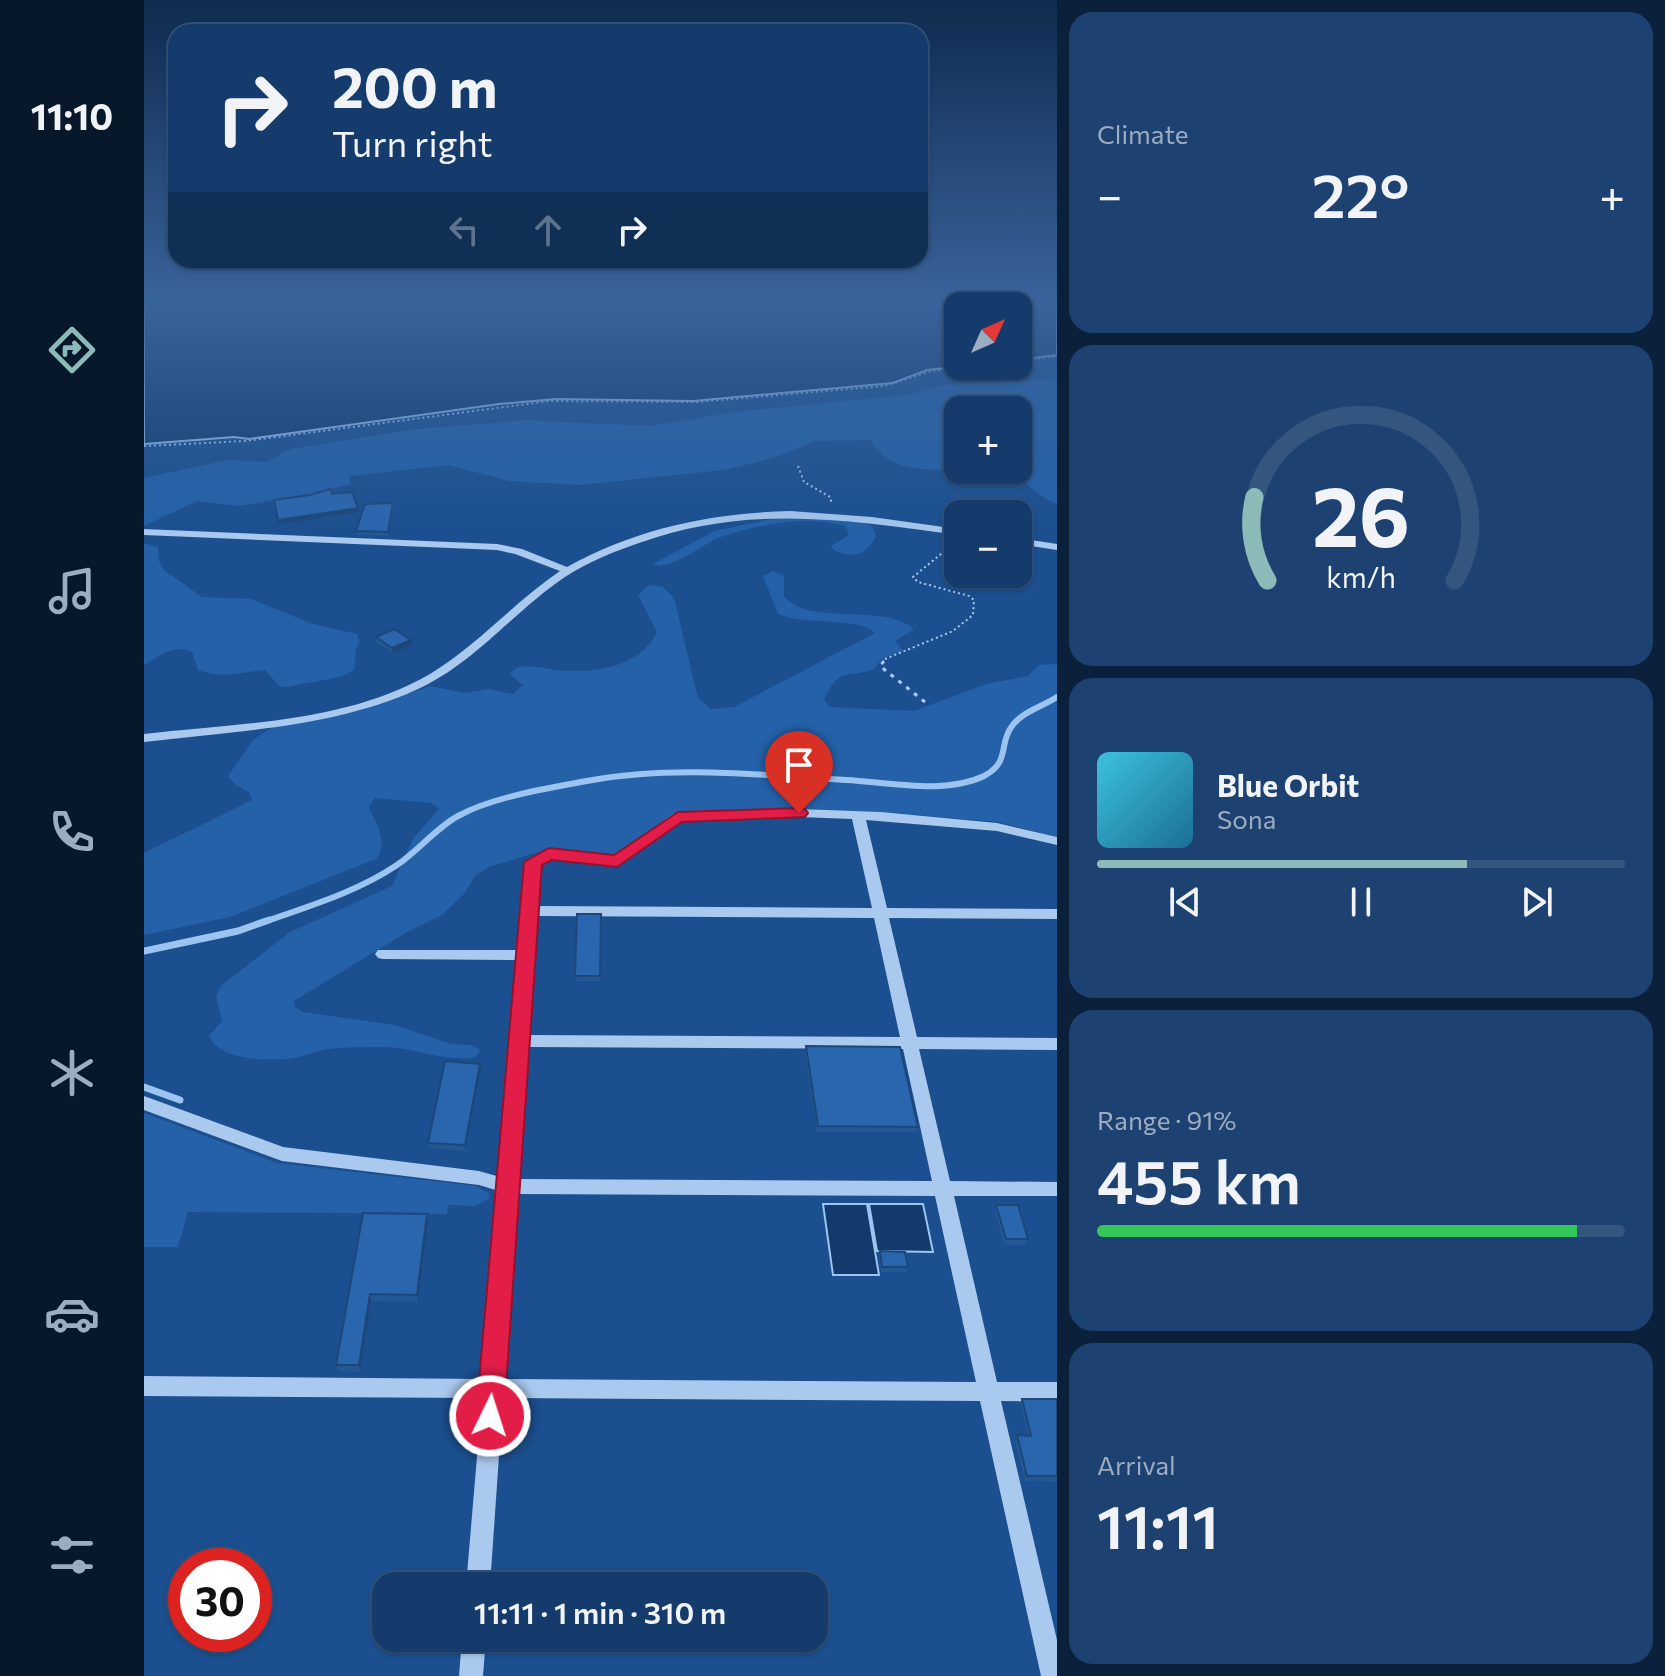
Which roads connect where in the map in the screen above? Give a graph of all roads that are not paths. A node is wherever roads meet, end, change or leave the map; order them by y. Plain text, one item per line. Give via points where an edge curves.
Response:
1 (944, 530) edge
2 (144, 532) edge
3 (1032, 543) edge
4 (1057, 547) edge
5 (568, 571) junction
6 (144, 738) edge
7 (858, 815) junction
8 (1057, 841) edge
9 (527, 911) junction
10 (880, 913) junction
11 (1057, 914) edge
12 (383, 954) dead end
13 (524, 955) junction
14 (518, 1041) junction
15 (909, 1043) junction
16 (1057, 1044) edge
17 (144, 1103) edge
18 (507, 1186) junction
19 (942, 1188) junction
20 (1057, 1189) edge
21 (144, 1386) edge
22 (492, 1388) junction
23 (988, 1391) junction
24 (1057, 1392) edge
25 (479, 1572) edge
26 (473, 1652) edge
27 (471, 1676) edge
28 (1053, 1676) edge

1 - 5 street via 771,512 694,521 644,536
2 - 5 street via 497,547
3 - 4 street
5 - 6 street via 463,659 407,690 321,714
7 - 8 street via 997,827
7 - 9 street via 678,817 617,861 549,854 530,868
7 - 10 street
9 - 10 street
9 - 13 street
10 - 11 street
10 - 15 street
12 - 13 street
13 - 14 street
14 - 15 street
14 - 18 street
15 - 16 street
15 - 19 street
17 - 18 street via 282,1154
18 - 19 street
18 - 22 street
19 - 20 street
19 - 23 street
21 - 22 street
22 - 23 street
22 - 25 street
23 - 24 street
23 - 28 street
26 - 27 street

